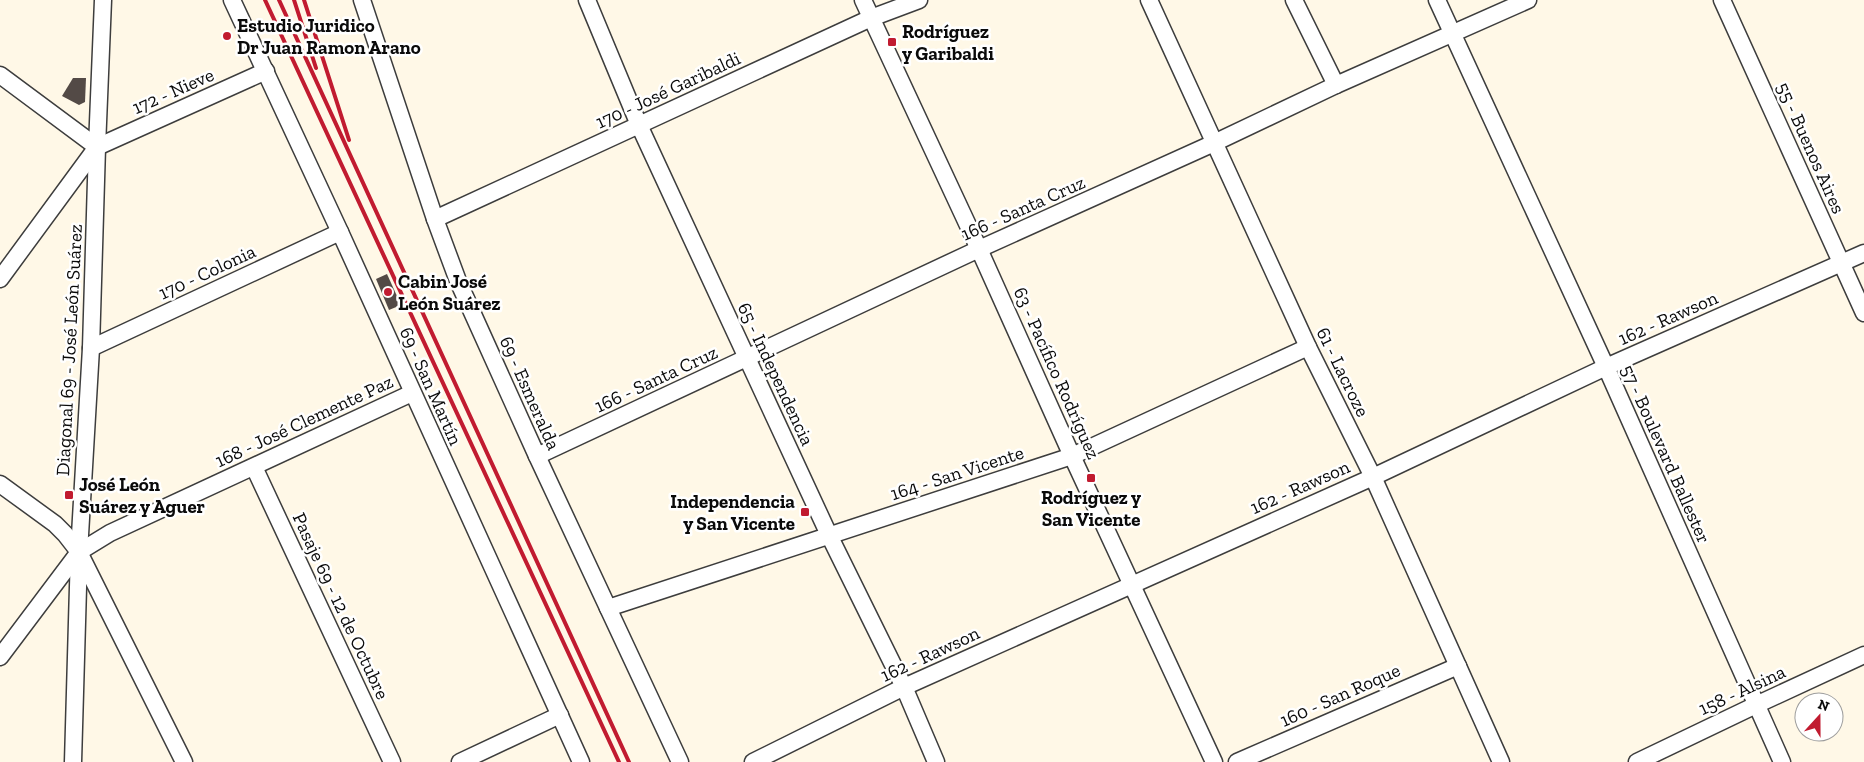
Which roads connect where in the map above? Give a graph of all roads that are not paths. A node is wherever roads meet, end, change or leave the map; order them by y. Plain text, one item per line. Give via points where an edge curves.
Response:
1 (103, 0) edge
2 (232, 0) edge
3 (362, 0) edge
4 (587, 0) edge
5 (863, 0) edge
6 (919, 0) edge
7 (1149, 0) edge
8 (1294, 0) edge
9 (1437, 0) edge
10 (1528, 0) edge
11 (1722, 0) edge
12 (871, 18) junction
13 (1453, 34) junction
14 (266, 71) junction
15 (0, 76) edge
16 (1336, 85) junction
17 (639, 125) junction
18 (1214, 143) junction
19 (96, 147) junction
20 (435, 219) junction
21 (340, 232) junction
22 (980, 249) junction
23 (1864, 253) edge
24 (1842, 263) junction
25 (0, 279) edge
26 (1864, 313) edge
27 (1308, 347) junction
28 (91, 348) junction
29 (747, 359) junction
30 (1606, 367) junction
31 (412, 393) junction
32 (537, 456) junction
33 (1072, 456) junction
34 (254, 467) junction
35 (1373, 477) junction
36 (0, 484) edge
37 (829, 535) junction
38 (79, 552) junction
39 (1133, 584) junction
40 (608, 608) junction
41 (1864, 655) edge
42 (0, 658) edge
43 (1458, 666) junction
44 (904, 687) junction
45 (1756, 705) junction
46 (560, 715) junction
47 (73, 762) edge
48 (184, 762) edge
49 (392, 762) edge
50 (460, 762) edge
51 (581, 762) edge
52 (680, 762) edge
53 (753, 762) edge
54 (936, 762) edge
55 (1214, 762) edge
56 (1237, 762) edge
57 (1501, 762) edge
58 (1637, 762) edge
59 (1782, 762) edge

1 - 19 street, Diagonal 69 - José León Suárez
2 - 14 street, 69 - San Martín
3 - 20 street, 69 - Esmeralda
4 - 17 street, 65 - Independencia
5 - 12 street, 63 - Pacífico Rodríguez
6 - 12 street, 170 - José Garibaldi
7 - 18 street, 61 - Lacroze
8 - 16 street
9 - 13 street, 57 - Boulevard Ballester
10 - 13 street, 166 - Santa Cruz
11 - 24 street, 55 - Buenos Aires
12 - 17 street, 170 - José Garibaldi
12 - 22 street, 63 - Pacífico Rodríguez
13 - 16 street, 166 - Santa Cruz
13 - 30 street, 57 - Boulevard Ballester
14 - 19 street, 172 - Nieve
14 - 21 street, 69 - San Martín
15 - 19 street
16 - 18 street, 166 - Santa Cruz
17 - 20 street, 170 - José Garibaldi
17 - 29 street, 65 - Independencia
18 - 22 street, 166 - Santa Cruz
18 - 27 street, 61 - Lacroze
19 - 25 street
19 - 28 street, Diagonal 69 - José León Suárez
20 - 32 street, 69 - Esmeralda via 458,281
21 - 28 street, 170 - Colonia
21 - 31 street, 69 - San Martín
22 - 29 street, 166 - Santa Cruz
22 - 33 street, 63 - Pacífico Rodríguez
23 - 24 street, 162 - Rawson
24 - 26 street, 55 - Buenos Aires
24 - 30 street, 162 - Rawson
27 - 33 street, 164 - San Vicente
27 - 35 street, 61 - Lacroze
28 - 38 street, Diagonal 69 - José León Suárez
29 - 32 street, 166 - Santa Cruz
29 - 37 street, 65 - Independencia
30 - 35 street, 162 - Rawson
30 - 45 street, 57 - Boulevard Ballester
31 - 34 street, 168 - José Clemente Paz
31 - 46 street, 69 - San Martín
32 - 40 street, 69 - Esmeralda
33 - 37 street, 164 - San Vicente
33 - 39 street, 63 - Pacífico Rodríguez
34 - 38 street, 168 - José Clemente Paz via 110,533
34 - 49 street, Pasaje 69 - 12 de Octubre
35 - 39 street, 162 - Rawson
35 - 43 street, 61 - Lacroze
36 - 38 street via 55,524
37 - 40 street, 164 - San Vicente
37 - 44 street, 65 - Independencia
38 - 42 street
38 - 47 street, Diagonal 69 - José León Suárez
38 - 48 street
39 - 44 street, 162 - Rawson
39 - 55 street, 63 - Pacífico Rodríguez
40 - 52 street, 69 - Esmeralda
41 - 45 street, 158 - Alsina
43 - 56 street, 160 - San Roque
43 - 57 street, 61 - Lacroze
44 - 53 street, 162 - Rawson
44 - 54 street, 65 - Independencia
45 - 58 street, 158 - Alsina
45 - 59 street, 57 - Boulevard Ballester
46 - 50 street
46 - 51 street, 69 - San Martín

